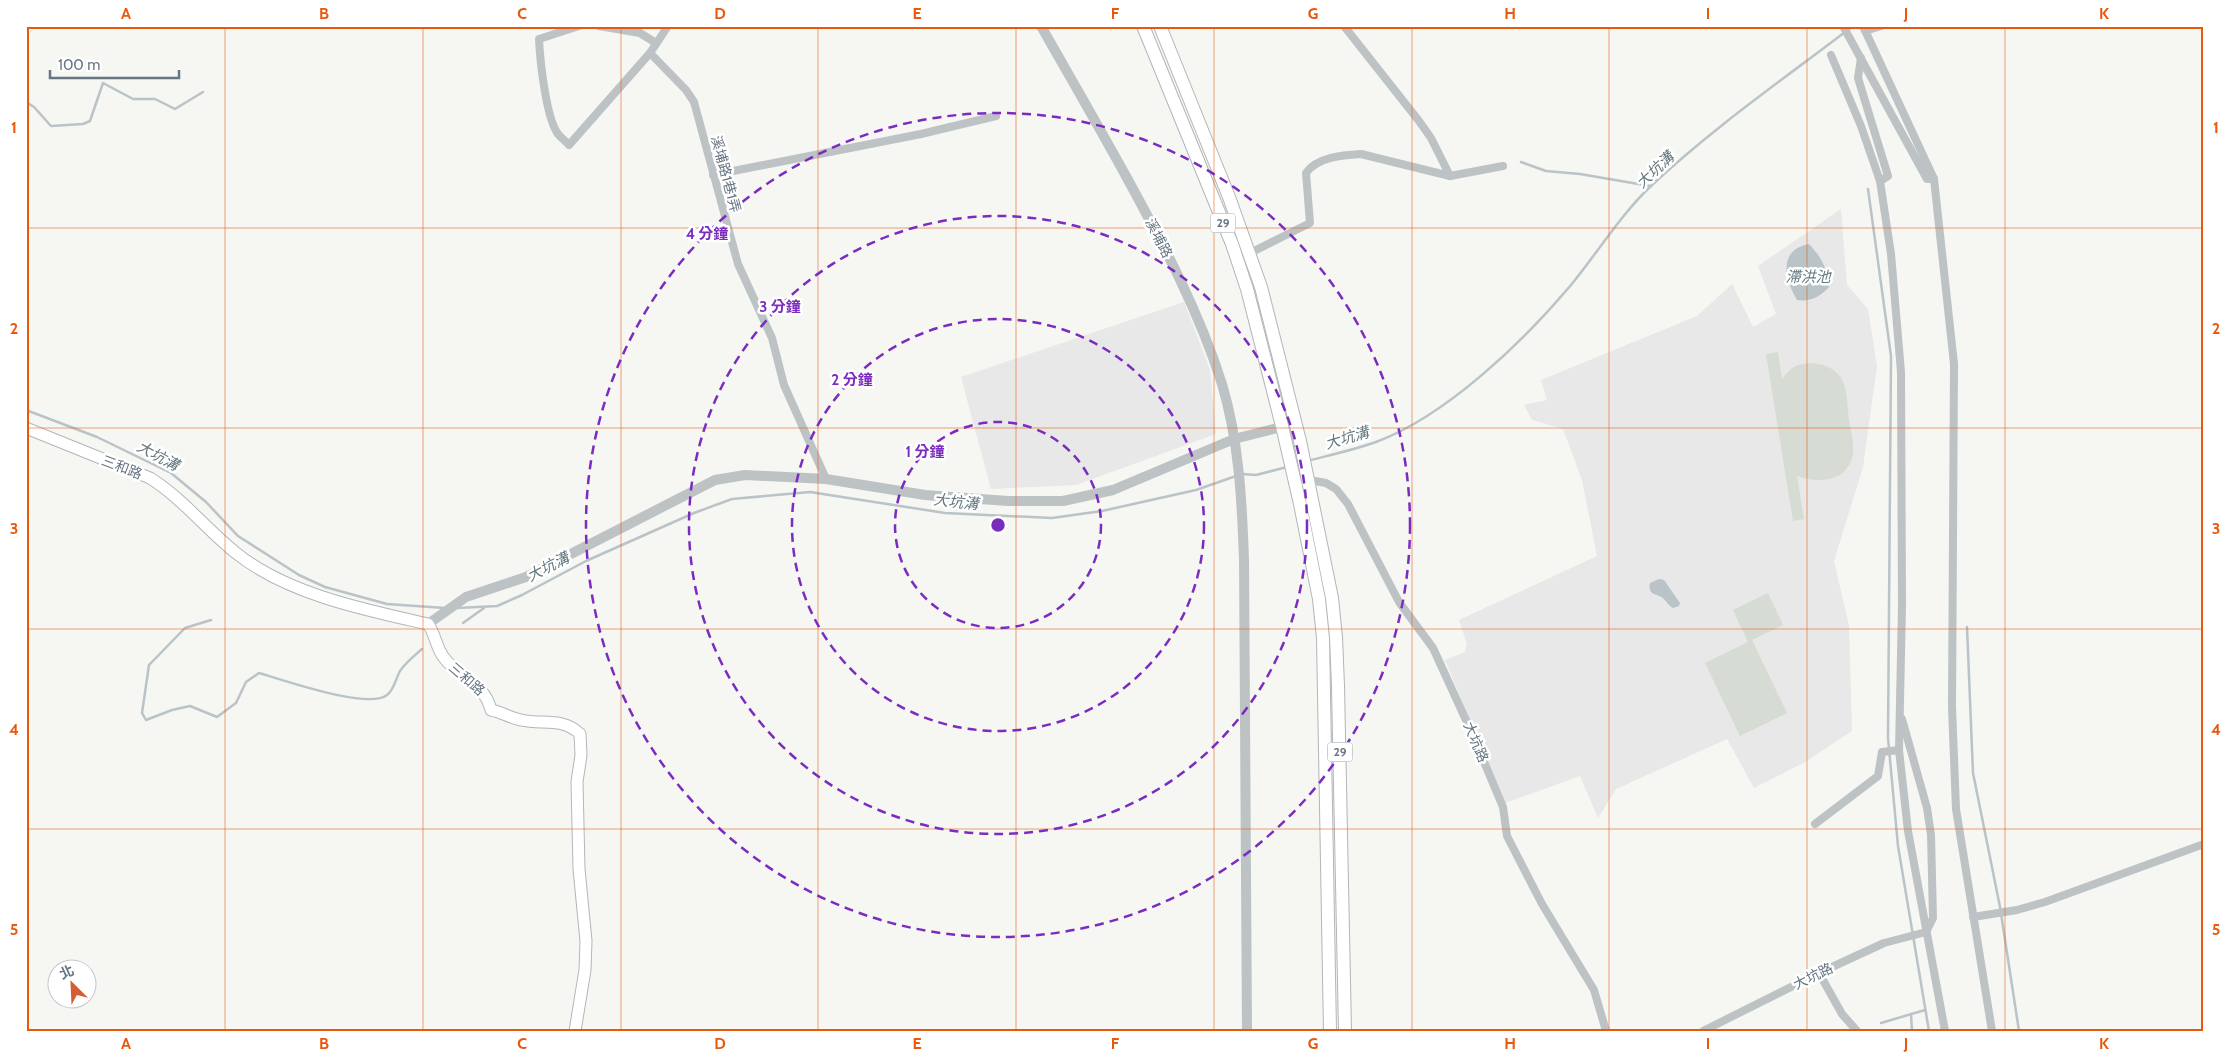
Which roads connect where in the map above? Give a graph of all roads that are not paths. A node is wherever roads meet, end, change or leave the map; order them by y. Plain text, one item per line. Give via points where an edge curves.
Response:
1 (579, 26) edge
2 (600, 26) edge
3 (668, 26) edge
4 (1041, 26) edge
5 (1143, 26) edge
6 (1160, 26) edge
7 (1344, 26) edge
8 (1844, 26) edge
9 (1881, 26) edge
10 (1864, 28) edge
11 (656, 43) junction
12 (650, 53) junction
13 (1832, 55) dead end
14 (1861, 58) junction
15 (996, 116) dead end
16 (1503, 166) dead end
17 (713, 175) junction
18 (1450, 176) junction
19 (1934, 179) junction
20 (1880, 181) junction
21 (1250, 253) junction
22 (1296, 423) junction
23 (1282, 426) junction
24 (26, 428) edge
25 (1234, 439) junction
26 (826, 479) junction
27 (1308, 479) junction
28 (1295, 482) junction
29 (433, 621) junction
30 (1900, 710) junction
31 (1899, 750) junction
32 (1816, 824) dead end
33 (2204, 844) edge
34 (1973, 917) junction
35 (1926, 932) junction
36 (1819, 973) junction
37 (575, 1031) edge
38 (1247, 1031) edge
39 (1330, 1031) edge
40 (1345, 1031) edge
41 (1606, 1031) edge
42 (1703, 1031) edge
43 (1858, 1031) edge
44 (1945, 1031) edge
45 (1992, 1031) edge

1 - 12 street via 539,39 544,85 554,128 570,145
2 - 11 street via 640,33
3 - 11 street
4 - 25 street, 溪埔路 via 1179,277 1222,385
5 - 23 main road, 29 via 1232,244 1247,289
6 - 21 main road, 29
7 - 18 street via 1419,121
8 - 14 street
9 - 10 street
10 - 19 street
11 - 12 street
12 - 17 street, 溪埔路1巷1弄 via 694,102
13 - 20 street
14 - 19 street via 1926,178
14 - 20 street via 1858,78 1888,176
15 - 17 street
16 - 18 street
17 - 26 street, 溪埔路1巷1弄 via 738,264 772,338 784,386
18 - 21 street via 1361,154 1322,161 1306,173 1310,223
19 - 34 street via 1954,364 1952,707 1956,809
20 - 30 street via 1891,254 1901,372 1903,553
21 - 22 main road, 29
22 - 23 street
22 - 27 main road, 29
23 - 25 street
23 - 28 main road, 29
24 - 29 main road, 三和路 via 150,478 237,553 269,574 343,605
25 - 26 street via 1113,490 1063,501 925,495
25 - 38 street, 溪埔路 via 1242,497
26 - 29 street via 745,475 715,480 526,578 466,598
27 - 28 street, 大坑路
27 - 40 main road, 29 via 1332,598 1336,637
27 - 41 street, 大坑路 via 1336,489 1348,504 1399,602 1433,648 1503,807 1507,836 1542,904 1594,990
28 - 39 main road, 29 via 1319,599 1323,638
29 - 37 main road, 三和路 via 439,651 488,696 491,710 521,720 564,724 580,734 577,782 579,869 586,941 585,970
30 - 31 street
30 - 35 street via 1927,808 1931,836 1933,918
31 - 32 street via 1882,752 1878,776
31 - 35 street via 1908,831
33 - 34 street via 2045,902
34 - 45 street
35 - 36 street, 大坑路 via 1884,943
35 - 44 street
36 - 42 street, 大坑路
36 - 43 street via 1842,1014

